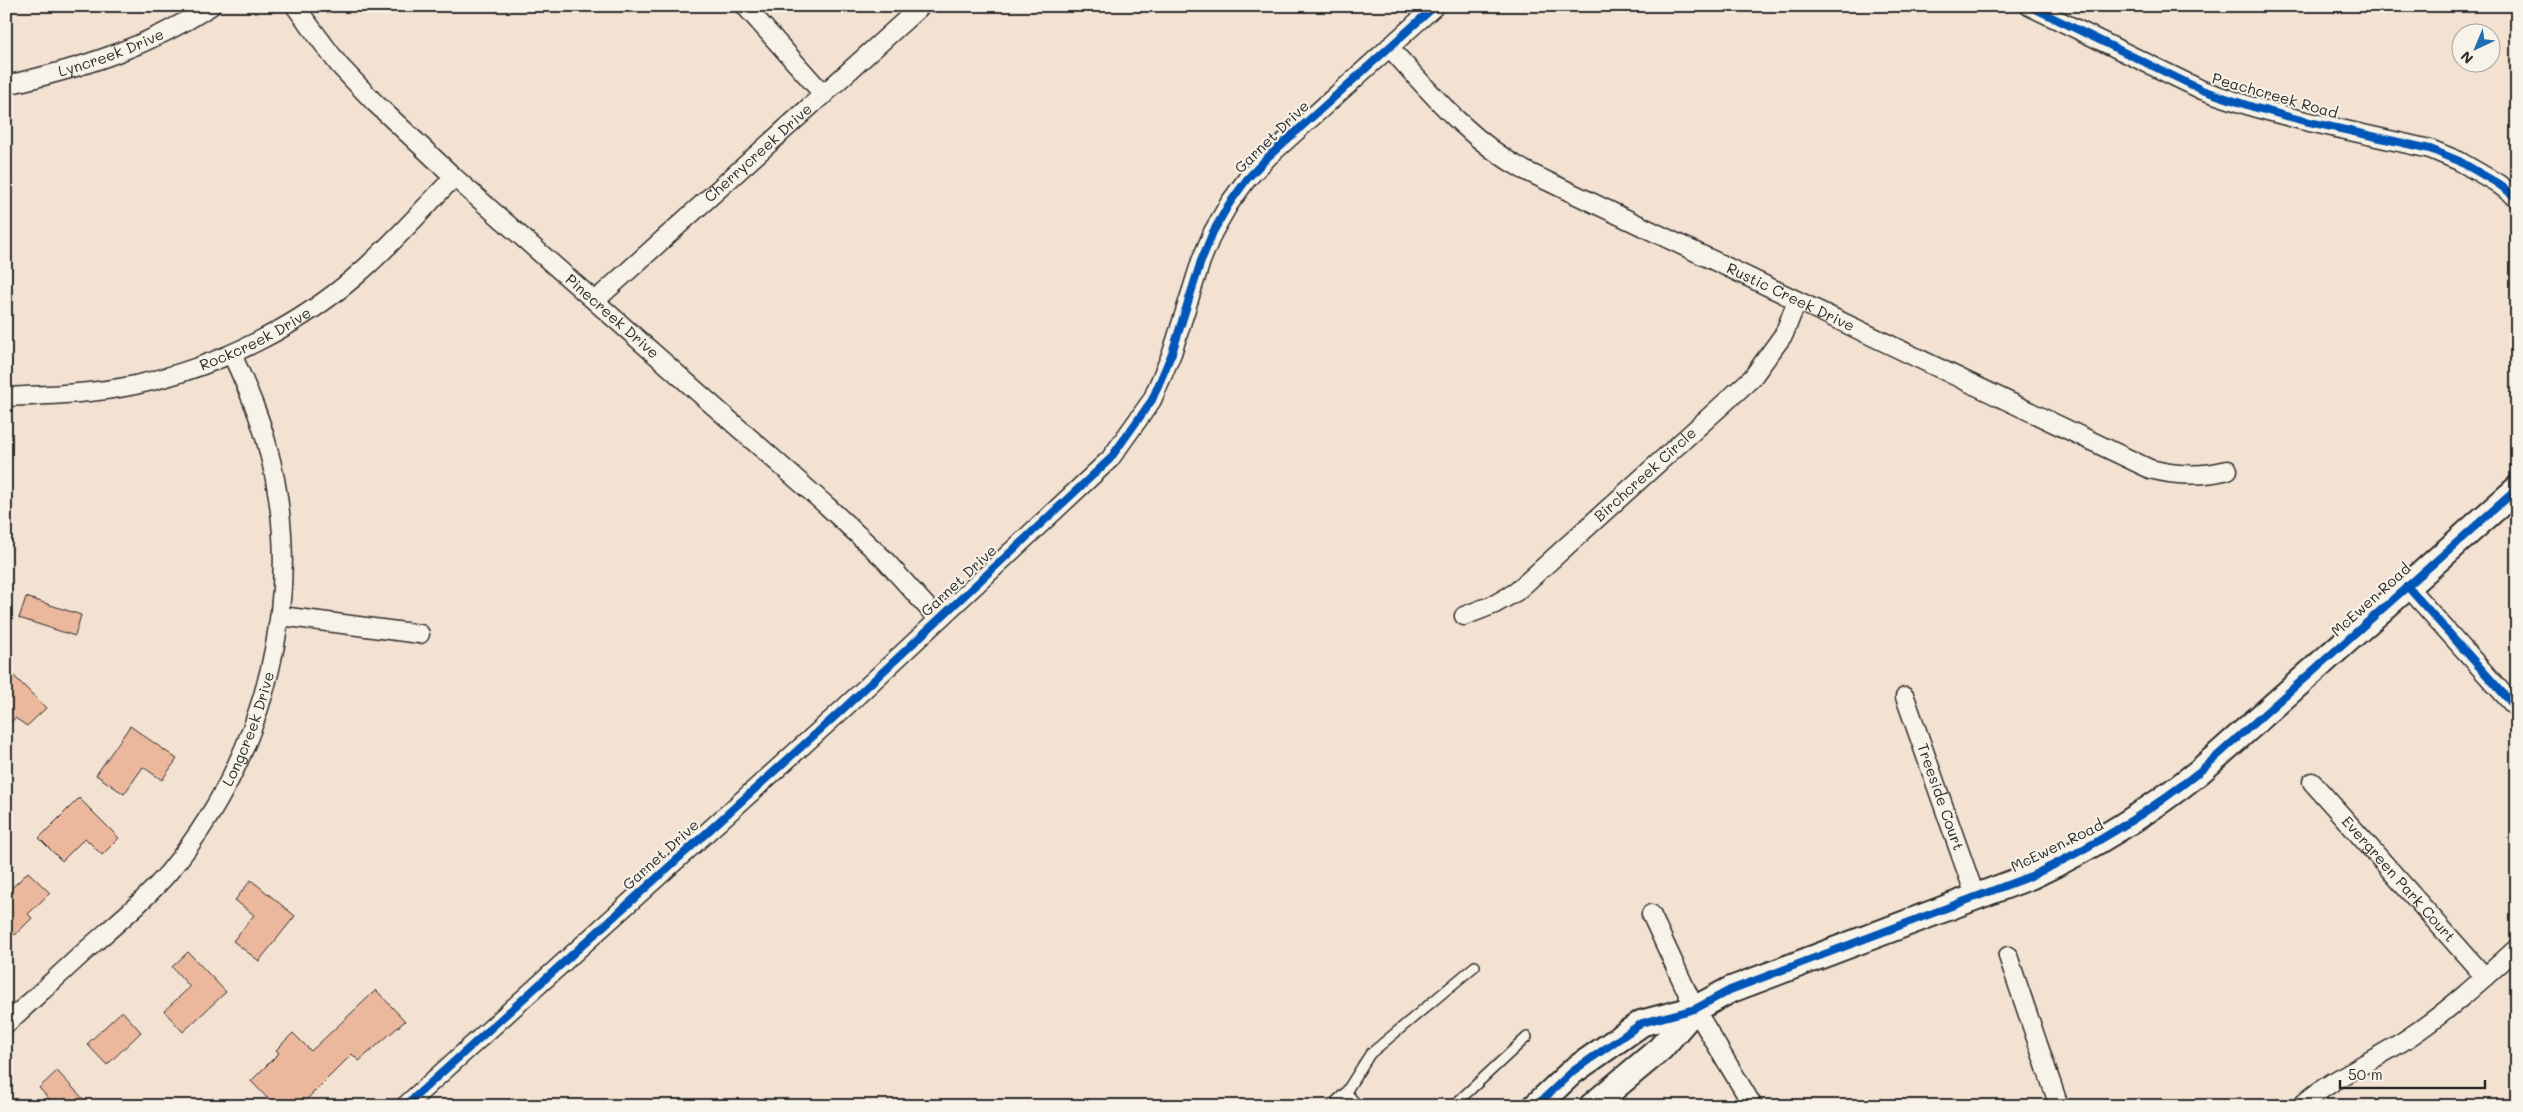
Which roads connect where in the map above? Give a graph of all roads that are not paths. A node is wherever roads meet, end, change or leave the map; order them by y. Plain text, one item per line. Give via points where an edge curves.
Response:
1 (211, 6) edge
2 (295, 6) edge
3 (744, 6) edge
4 (921, 6) edge
5 (1435, 6) edge
6 (2029, 6) edge
7 (1390, 47) junction
8 (6, 85) edge
9 (824, 95) junction
10 (454, 177) junction
11 (2517, 198) edge
12 (596, 300) junction
13 (1797, 302) junction
14 (232, 354) junction
15 (6, 397) edge
16 (2228, 470) dead end
17 (2517, 489) edge
18 (2407, 586) junction
19 (281, 616) junction
20 (1464, 616) dead end
21 (938, 619) junction
22 (420, 634) dead end
23 (1905, 697) dead end
24 (2517, 709) edge
25 (2312, 782) dead end
26 (1976, 898) junction
27 (1651, 914) dead end
28 (2517, 948) edge
29 (2008, 956) dead end
30 (1475, 966) dead end
31 (2485, 977) junction
32 (1695, 1009) junction
33 (6, 1024) edge
34 (1527, 1037) dead end
35 (1346, 1092) junction
36 (405, 1106) edge
37 (1331, 1106) edge
38 (1358, 1106) edge
39 (1453, 1106) edge
40 (1536, 1106) edge
41 (1592, 1106) edge
42 (1753, 1106) edge
43 (2059, 1106) edge
44 (2301, 1106) edge

1 - 8 street, Lyncreek Drive via 150,40 110,57
2 - 10 street, Pinecreek Drive via 339,65
3 - 9 street
4 - 9 street, Cherrycreek Drive
5 - 7 street, Garnet Drive
6 - 11 street, Peachcreek Road via 2202,90 2270,112 2430,149 2459,161
7 - 13 street, Rustic Creek Drive via 1458,123 1508,162
7 - 21 street, Garnet Drive via 1269,156 1229,204 1201,260 1172,353 1152,400 1110,459
9 - 12 street, Cherrycreek Drive
10 - 12 street, Pinecreek Drive
10 - 14 street, Rockcreek Drive via 366,267 333,294 298,319
12 - 21 street, Pinecreek Drive via 884,559
13 - 16 street, Rustic Creek Drive via 2150,469 2192,476
13 - 20 street, Birchcreek Circle via 1784,334 1752,378 1516,592
14 - 15 street, Rockcreek Drive via 191,370 134,385 80,393
14 - 19 street, Longcreek Drive via 254,406 277,488 282,532
17 - 18 street, McEwen Road
18 - 24 street
18 - 26 street, McEwen Road via 2160,803 2076,855
19 - 22 street
19 - 33 street, Longcreek Drive via 268,683 250,734 225,791 194,840 138,905
21 - 36 street, Garnet Drive
23 - 26 street, Treeside Court
25 - 31 street, Evergreen Park Court
26 - 32 street, McEwen Road via 1730,990
27 - 32 street
28 - 31 street
29 - 43 street
30 - 35 lane via 1370,1054
31 - 44 street via 2440,1016 2346,1073
32 - 40 street, McEwen Road via 1642,1023 1574,1071
32 - 41 street, McEwen Road via 1660,1049
32 - 42 street
34 - 39 lane
35 - 37 lane
35 - 38 lane

